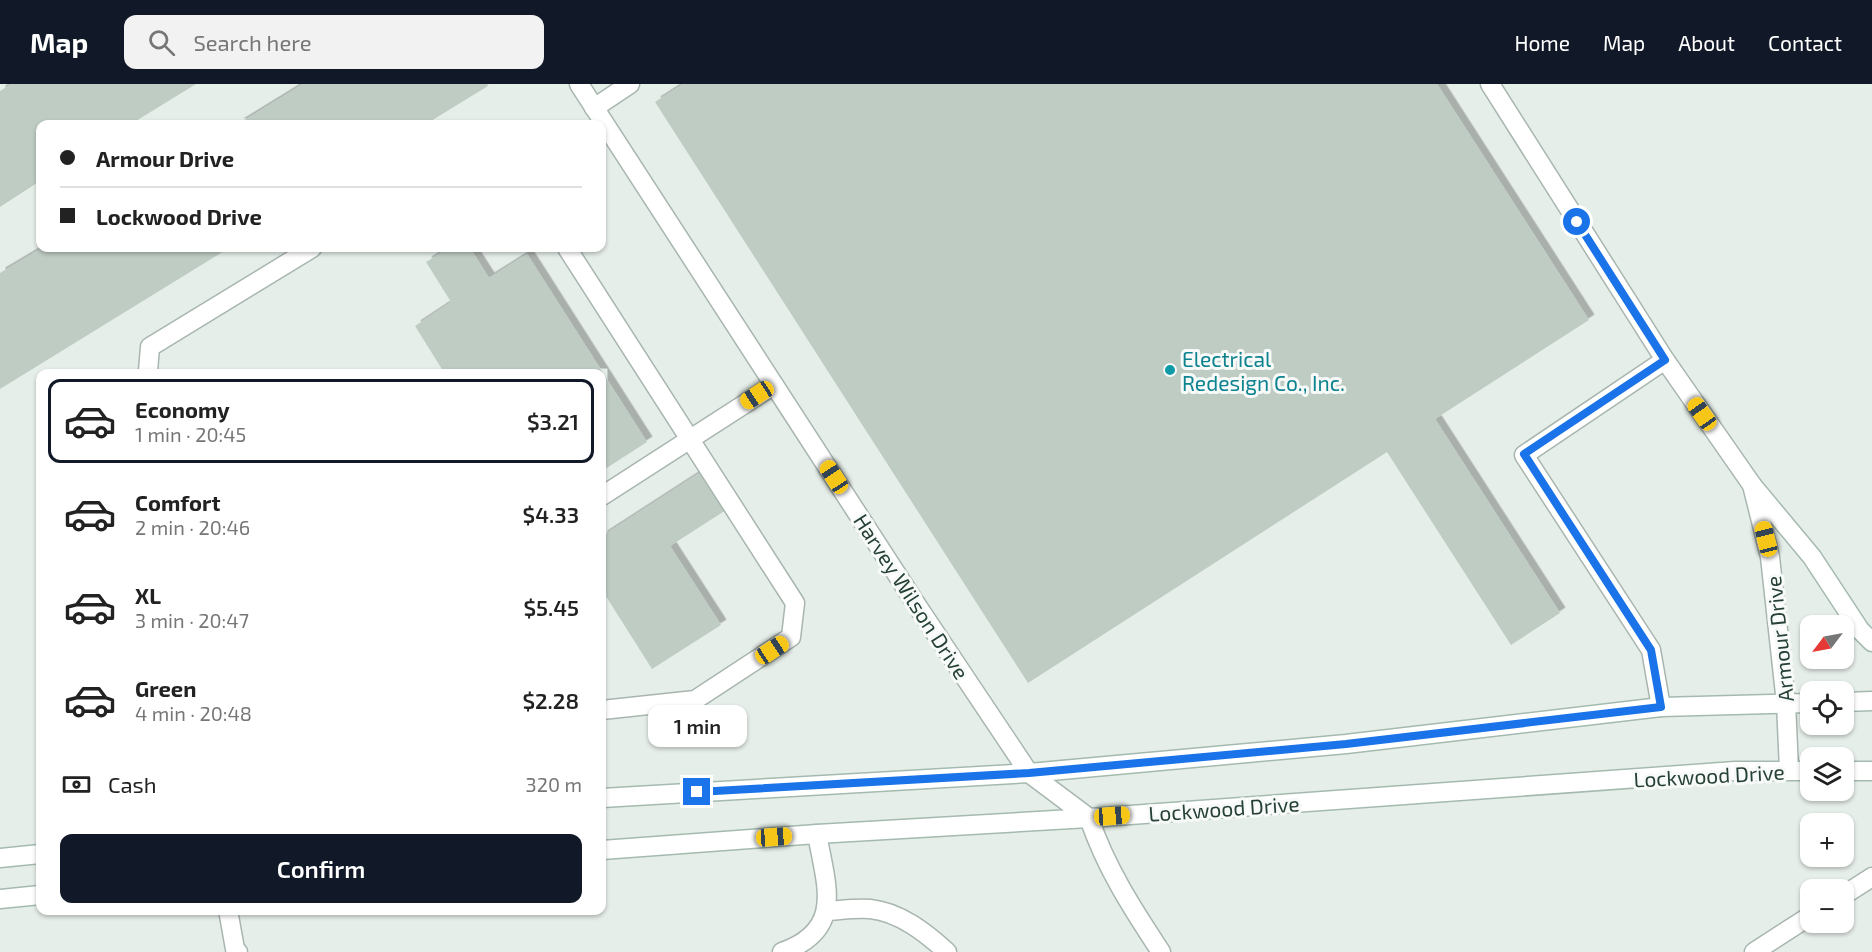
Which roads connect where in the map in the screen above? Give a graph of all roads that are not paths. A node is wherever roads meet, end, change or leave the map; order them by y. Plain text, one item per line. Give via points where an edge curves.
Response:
1 (579, 84) edge
2 (630, 84) edge
3 (1490, 84) edge
4 (597, 117) edge
5 (606, 131) edge
6 (305, 252) edge
7 (570, 252) edge
8 (1665, 360) junction
9 (148, 369) edge
10 (774, 385) junction
11 (691, 438) junction
12 (1752, 485) junction
13 (606, 493) edge
14 (1872, 642) edge
15 (1872, 701) edge
16 (1854, 702) edge
17 (1786, 703) junction
18 (1800, 703) edge
19 (1661, 707) junction
20 (606, 710) edge
21 (1789, 770) junction
22 (1800, 771) edge
23 (1854, 771) edge
24 (1872, 771) edge
25 (1029, 773) junction
26 (606, 798) edge
27 (1089, 818) junction
28 (817, 834) junction
29 (606, 850) edge
30 (36, 854) edge
31 (0, 858) edge
32 (1872, 877) edge
33 (1854, 889) edge
34 (36, 895) edge
35 (0, 899) edge
36 (827, 911) junction
37 (229, 915) edge
38 (1800, 922) edge
39 (238, 952) edge
40 (782, 952) edge
41 (947, 952) edge
42 (1161, 952) edge
43 (1754, 952) edge

1 - 4 main road, Harvey Wilson Drive
2 - 4 main road
3 - 8 main road, Armour Drive
5 - 10 main road, Harvey Wilson Drive
6 - 9 main road via 150,347
7 - 11 main road
8 - 12 main road, Armour Drive
8 - 19 main road via 1524,454 1651,650
10 - 11 main road
10 - 25 main road, Harvey Wilson Drive
11 - 13 main road
11 - 20 main road via 795,603 791,637 695,700
12 - 14 main road via 1812,557
12 - 17 main road, Armour Drive via 1770,557
15 - 16 main road
17 - 18 main road
17 - 19 main road
17 - 21 main road, Armour Drive
19 - 25 main road via 1346,744
21 - 22 main road, Lockwood Drive
21 - 27 main road, Lockwood Drive via 1723,771
23 - 24 main road
25 - 26 main road
25 - 27 main road, Harvey Wilson Drive
27 - 28 main road, Lockwood Drive
27 - 42 main road via 1119,886
28 - 29 main road, Lockwood Drive
28 - 36 main road
30 - 31 main road
32 - 33 main road
34 - 35 main road
36 - 40 main road via 809,938
36 - 41 main road via 871,909 902,919
37 - 39 main road
38 - 43 main road

